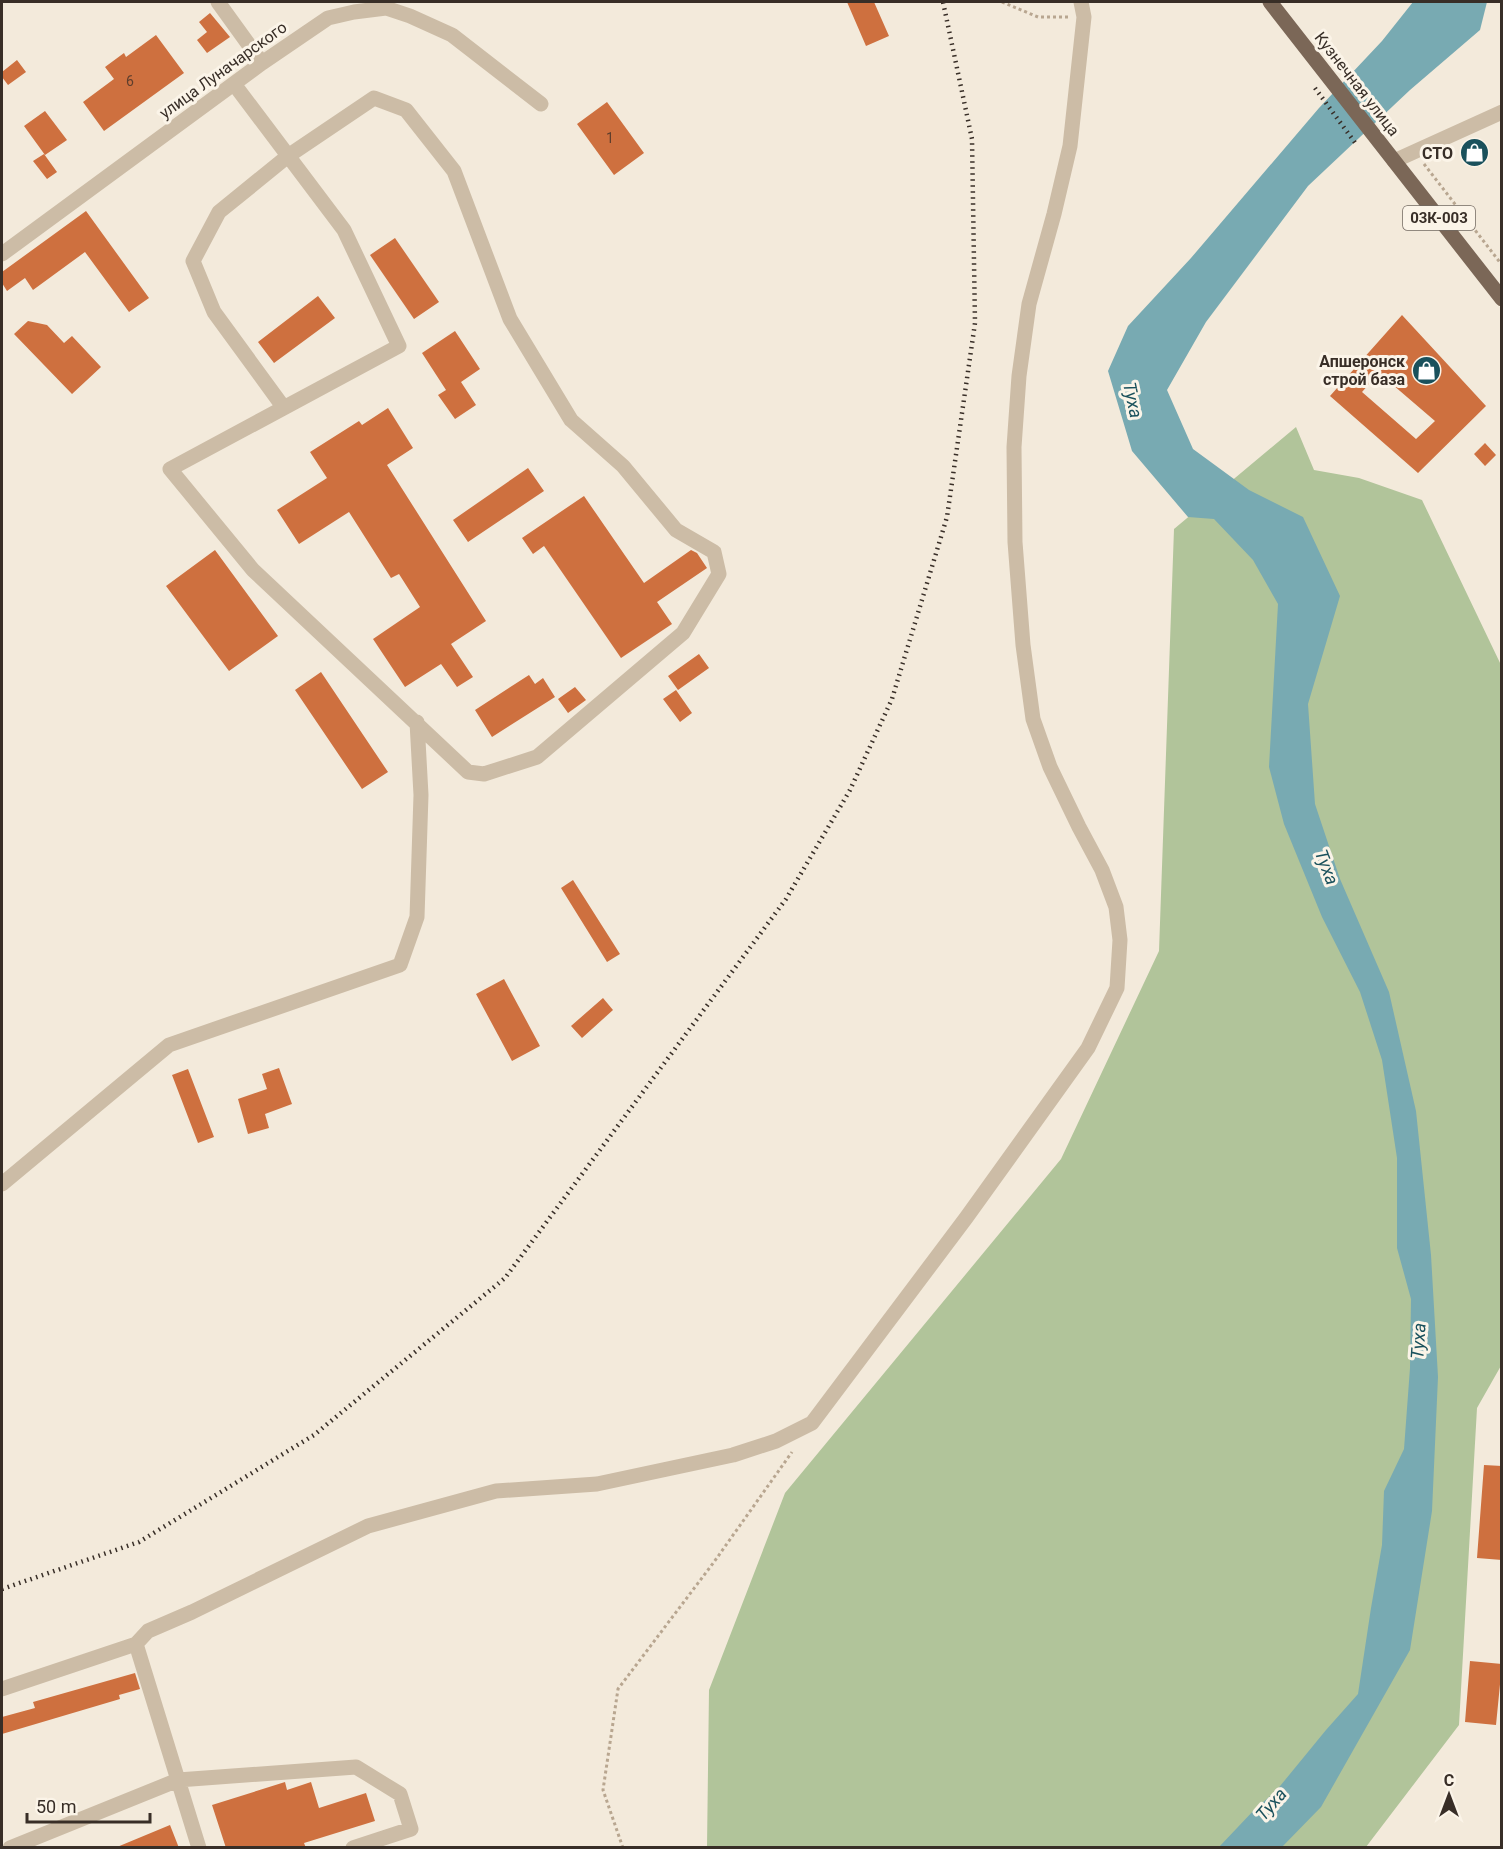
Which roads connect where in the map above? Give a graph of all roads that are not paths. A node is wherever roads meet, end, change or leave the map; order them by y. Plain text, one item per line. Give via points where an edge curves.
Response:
1 (218, 2) edge
2 (1081, 2) edge
3 (1270, 2) edge
4 (262, 63) junction
5 (234, 84) junction
6 (541, 104) dead end
7 (1502, 112) edge
8 (288, 156) junction
9 (1394, 161) junction
10 (2, 254) edge
11 (1502, 299) edge
12 (284, 408) junction
13 (417, 722) junction
14 (2, 1184) edge
15 (136, 1644) junction
16 (2, 1689) edge
17 (178, 1780) junction
18 (10, 1848) edge
19 (199, 1848) edge
20 (353, 1848) edge

1 - 4 street
2 - 15 street via 1084,17 1070,146 1029,304 1014,447 1015,542 1033,719 1050,767 1102,870 1116,907 1120,940 1117,988 1088,1048 812,1423 776,1441 733,1455 597,1484 496,1491 368,1526 148,1631
3 - 9 main road, Кузнечная улица / 03К-003
4 - 5 street, улица Луначарского
4 - 6 street, улица Луначарского via 328,18 386,8 452,35
5 - 8 street
5 - 10 street, улица Луначарского
7 - 9 street, Кузнечная улица
8 - 12 street via 219,212 193,261 214,312
8 - 12 street via 344,230 399,346
8 - 13 street via 375,98 406,110 454,171 510,319 571,420 623,466 676,530 714,552 719,574 683,633 537,757 483,774 468,772
9 - 11 main road, Кузнечная улица / 03К-003
12 - 13 street via 170,469 253,570
13 - 14 street via 421,795 417,917 400,965 169,1045
15 - 16 street
15 - 17 street
17 - 18 street
17 - 19 street
17 - 20 street via 356,1767 400,1794 411,1829

